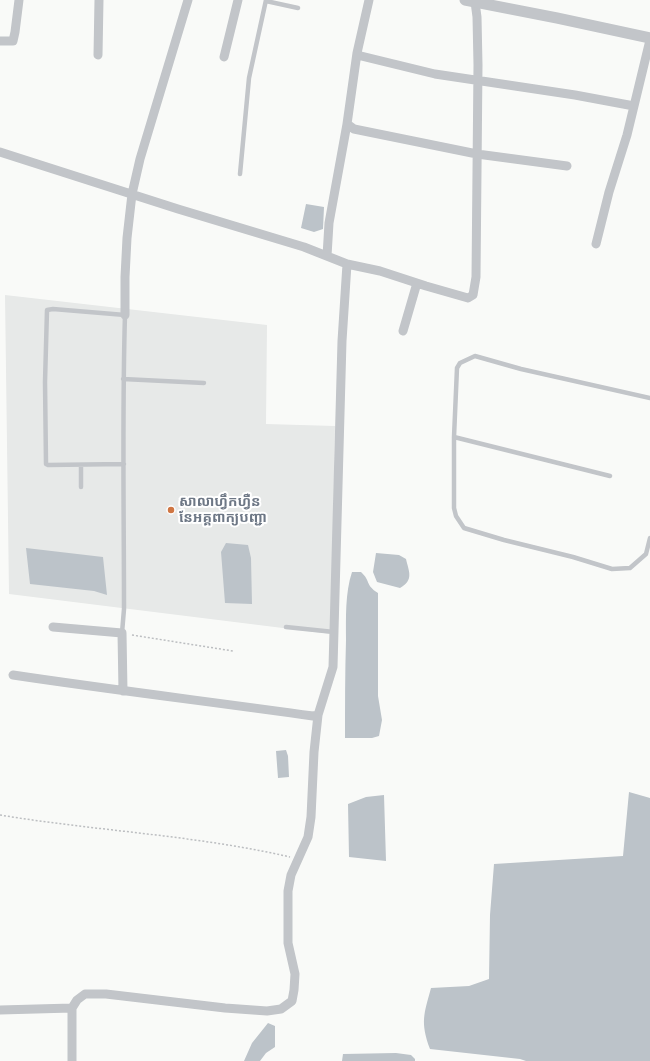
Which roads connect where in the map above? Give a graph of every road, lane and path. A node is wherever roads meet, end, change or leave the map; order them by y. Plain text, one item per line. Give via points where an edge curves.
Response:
1 (19, 0) edge
2 (99, 0) edge
3 (188, 0) edge
4 (238, 0) edge
5 (266, 0) edge
6 (369, 0) edge
7 (470, 1) edge
8 (298, 8) dead end
9 (650, 39) edge
10 (0, 41) edge
11 (98, 55) dead end
12 (357, 55) junction
13 (224, 57) dead end
14 (478, 80) junction
15 (634, 106) junction
16 (347, 124) junction
17 (0, 152) edge
18 (477, 154) junction
19 (567, 166) dead end
20 (240, 174) dead end
21 (132, 194) junction
22 (596, 244) dead end
23 (327, 256) junction
24 (348, 264) junction
25 (416, 283) junction
26 (125, 315) junction
27 (403, 331) dead end
28 (123, 379) junction
29 (204, 383) dead end
30 (650, 398) edge
31 (454, 437) junction
32 (124, 464) junction
33 (80, 465) junction
34 (610, 476) dead end
35 (82, 487) dead end
36 (650, 538) edge
37 (53, 627) dead end
38 (286, 627) dead end
39 (334, 632) junction
40 (122, 633) junction
41 (232, 651) dead end
42 (13, 675) dead end
43 (123, 691) junction
44 (318, 715) junction
45 (0, 815) edge
46 (297, 859) junction
47 (72, 1008) junction
48 (0, 1010) edge
49 (72, 1061) edge

1 - 10 street via 13,41
2 - 11 street
3 - 21 street via 140,159
4 - 13 street
5 - 8 lane
5 - 20 lane via 249,78
6 - 12 street
7 - 9 street
7 - 14 street via 477,17
9 - 15 street
12 - 14 street via 435,74
12 - 16 street
14 - 15 street via 575,94
14 - 18 street
15 - 22 street
16 - 18 street via 354,129
16 - 23 street via 329,223
17 - 21 street
18 - 19 street
18 - 25 street via 476,277 473,295 468,298
21 - 23 street
21 - 26 street via 127,238
23 - 24 street
24 - 25 street
24 - 39 street via 342,349
25 - 27 street
26 - 28 lane
26 - 33 lane via 53,309 47,310 46,313 45,461 48,465
28 - 29 lane
28 - 32 lane
30 - 31 lane via 475,356 460,363 457,368
31 - 34 lane
31 - 36 lane via 454,508 464,528 612,568 630,568 646,554
32 - 33 lane
32 - 40 lane
33 - 35 lane
37 - 40 street
38 - 39 lane
39 - 44 street via 333,667
40 - 41 path
40 - 43 street
42 - 43 street
43 - 44 street
44 - 46 street via 312,817 308,837
45 - 46 path via 182,839
46 - 47 street via 290,875 287,898 288,943 295,974 294,990 292,1001 281,1009 244,1010 85,994 76,1000
47 - 48 street
47 - 49 street

